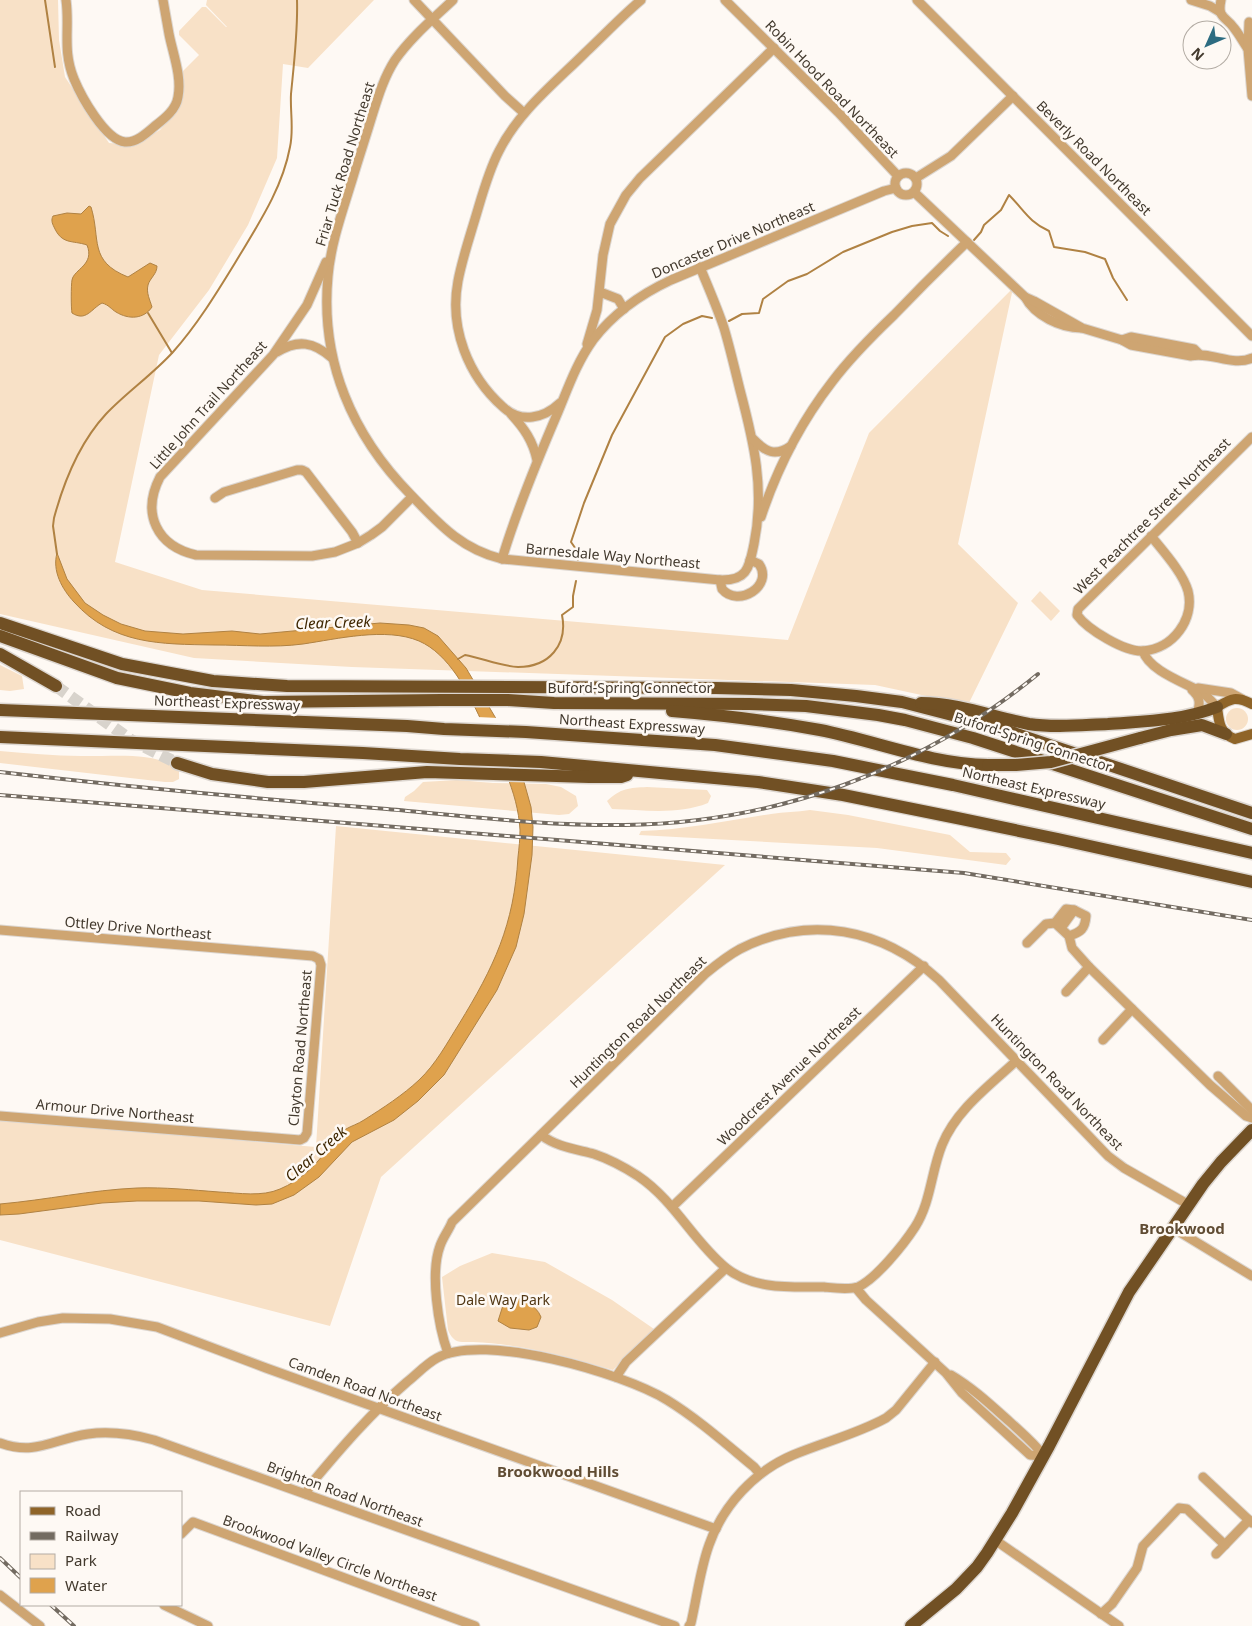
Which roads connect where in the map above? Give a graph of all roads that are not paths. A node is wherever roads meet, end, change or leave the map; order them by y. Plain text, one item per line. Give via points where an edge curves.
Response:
1 (66, 0) edge
2 (163, 0) edge
3 (414, 0) edge
4 (452, 0) edge
5 (641, 0) edge
6 (725, 0) edge
7 (917, 0) edge
8 (1191, 0) edge
9 (1221, 0) edge
10 (1220, 12) junction
11 (432, 20) junction
12 (1250, 20) edge
13 (1233, 25) junction
14 (774, 48) junction
15 (1248, 49) junction
16 (1013, 96) junction
17 (1252, 96) edge
18 (524, 113) junction
19 (898, 176) junction
20 (916, 178) junction
21 (896, 188) junction
22 (914, 192) junction
23 (967, 242) junction
24 (332, 249) junction
25 (700, 267) junction
26 (600, 292) junction
27 (624, 309) junction
28 (1252, 336) edge
29 (274, 353) junction
30 (582, 355) junction
31 (332, 358) junction
32 (1252, 358) edge
33 (562, 402) junction
34 (511, 414) junction
35 (1252, 437) edge
36 (752, 438) junction
37 (792, 446) junction
38 (537, 460) junction
39 (412, 496) junction
40 (215, 498) dead end
41 (757, 526) junction
42 (1151, 536) junction
43 (358, 543) junction
44 (502, 559) junction
45 (750, 560) junction
46 (720, 580) junction
47 (0, 623) edge
48 (0, 636) edge
49 (1143, 651) junction
50 (0, 654) edge
51 (56, 686) tunnel mouth
52 (1186, 686) junction
53 (441, 693) junction
54 (508, 694) junction
55 (902, 702) junction
56 (585, 703) junction
57 (1248, 703) edge
58 (0, 705) edge
59 (1217, 707) junction
60 (0, 710) edge
61 (52, 712) junction
62 (1196, 714) junction
63 (1251, 733) edge
64 (1226, 734) junction
65 (0, 737) edge
66 (177, 763) tunnel mouth
67 (638, 770) junction
68 (1252, 813) edge
69 (1252, 830) edge
70 (1252, 853) edge
71 (1227, 877) junction
72 (1252, 882) edge
73 (1252, 892) edge
74 (1058, 925) junction
75 (0, 930) edge
76 (1069, 936) junction
77 (1028, 943) dead end
78 (274, 953) joint
79 (924, 966) junction
80 (1089, 967) junction
81 (1066, 992) dead end
82 (1132, 1009) junction
83 (1103, 1040) dead end
84 (1016, 1060) junction
85 (1218, 1076) dead end
86 (1252, 1110) edge
87 (0, 1116) edge
88 (1252, 1118) edge
89 (1252, 1130) edge
90 (228, 1134) joint
91 (541, 1135) junction
92 (1189, 1205) junction
93 (672, 1206) junction
94 (1172, 1228) junction
95 (726, 1268) junction
96 (1252, 1276) edge
97 (856, 1288) junction
98 (0, 1333) edge
99 (448, 1353) junction
100 (935, 1362) junction
101 (616, 1377) junction
102 (378, 1408) junction
103 (0, 1443) edge
104 (1044, 1456) junction
105 (760, 1474) junction
106 (1203, 1477) dead end
107 (306, 1494) junction
108 (1250, 1522) edge
109 (716, 1529) junction
110 (182, 1533) edge
111 (995, 1540) junction
112 (1225, 1545) junction
113 (1216, 1554) dead end
114 (0, 1595) edge
115 (166, 1606) edge
116 (1101, 1614) junction
117 (40, 1626) edge
118 (208, 1626) edge
119 (475, 1626) edge
120 (675, 1626) edge
121 (689, 1626) edge
122 (911, 1626) edge
123 (1119, 1626) edge

1 - 2 street via 67,47 74,79 106,132 125,142 152,129 173,110 179,95 178,71
3 - 11 street
4 - 11 street, Friar Tuck Road Northeast
5 - 18 street
6 - 14 street, Robin Hood Road Northeast
7 - 16 street, Beverly Road Northeast
8 - 10 street
9 - 10 street
10 - 13 street
11 - 18 street
11 - 24 street, Friar Tuck Road Northeast via 403,49 385,78
12 - 13 street via 1239,26
12 - 15 street
13 - 15 street
14 - 19 street, Robin Hood Road Northeast
14 - 26 street via 626,195 614,214 606,237
15 - 17 street
16 - 20 street via 950,156
16 - 28 street, Beverly Road Northeast
18 - 34 street via 505,139 492,167 463,258 456,295 458,329 467,359 483,386
19 - 20 street via 906,172
19 - 21 street
20 - 22 street via 918,186
21 - 22 street via 905,195
21 - 25 street, Doncaster Drive Northeast
22 - 23 street
23 - 32 street via 1024,297 1082,328 1122,340 1131,346 1237,361
23 - 37 street via 848,362 818,401
24 - 29 street, Little John Trail Northeast via 307,305
24 - 31 street, Friar Tuck Road Northeast via 327,303
25 - 27 street, Doncaster Drive Northeast via 657,287
25 - 36 street via 724,329
26 - 27 street via 618,299
26 - 30 street via 594,325
27 - 30 street, Doncaster Drive Northeast via 602,329
29 - 31 street via 289,345 304,344 319,348
29 - 43 street, Little John Trail Northeast via 160,478 152,501 155,525 172,546 196,555 312,556
30 - 33 street, Doncaster Drive Northeast
31 - 39 street, Friar Tuck Road Northeast via 344,396 362,434 385,467
33 - 34 street via 537,417
33 - 38 street, Doncaster Drive Northeast
34 - 38 street via 531,440
35 - 42 street, West Peachtree Street Northeast
36 - 37 street via 775,453
36 - 41 street via 759,481
37 - 41 street
38 - 44 street, Doncaster Drive Northeast
39 - 43 street, Little John Trail Northeast via 382,526
39 - 44 street, Friar Tuck Road Northeast via 459,542
40 - 43 street via 224,492 302,470
41 - 45 street, Barnesdale Way Northeast
42 - 49 street via 1182,578 1189,602 1185,620 1176,636 1166,644
42 - 49 street, West Peachtree Street Northeast via 1077,612 1086,624 1116,644
44 - 46 street, Barnesdale Way Northeast
45 - 46 street, Barnesdale Way Northeast via 740,577
45 - 46 street via 759,564 762,572 760,584 752,593 740,597 729,595 722,589
47 - 53 highway, Buford-Spring Connector via 122,664 212,681
48 - 53 highway, Buford-Spring Connector via 117,678 223,698 263,702
49 - 52 street via 1145,657 1165,674
50 - 51 highway
52 - 57 street via 1231,693
52 - 59 street via 1206,695
52 - 62 street via 1199,697
53 - 54 highway, Buford-Spring Connector
54 - 55 highway, Buford-Spring Connector via 716,688 791,690
54 - 56 highway, Buford-Spring Connector via 554,704
55 - 62 highway via 940,703 1030,724 1055,726 1140,722
55 - 68 highway, Buford-Spring Connector via 987,724
56 - 64 highway, bridge via 762,721 820,730 950,762 988,765 1051,762 1171,730 1202,725
56 - 69 highway, Buford-Spring Connector via 796,706 896,718 972,738
57 - 59 main road via 1228,700
58 - 61 highway
59 - 62 highway
59 - 64 main road via 1219,726
60 - 61 highway, Northeast Expressway
61 - 70 highway, Northeast Expressway via 397,725 715,745 833,761 953,785
63 - 64 main road via 1235,739
65 - 67 highway via 372,753
66 - 67 highway via 212,774 268,782 467,772 621,777
67 - 71 highway via 758,782 843,795
71 - 72 highway
71 - 73 highway
74 - 76 street
74 - 76 street via 1074,910 1086,916 1085,926 1079,933
74 - 77 street via 1046,924
75 - 78 street, Ottley Drive Northeast
76 - 80 street via 1072,948
78 - 90 street, Clayton Road Northeast via 313,956 320,961 307,1133 300,1140
79 - 84 street, Huntington Road Northeast
79 - 91 street, Huntington Road Northeast via 886,944 842,931 795,931 751,944 705,974
79 - 93 street, Woodcrest Avenue Northeast
80 - 81 street
80 - 82 street
82 - 83 street
82 - 88 street via 1210,1085
84 - 92 street, Huntington Road Northeast via 1108,1156
84 - 97 street via 954,1122 941,1148 928,1198 916,1226 873,1277
85 - 86 street
87 - 90 street, Armour Drive Northeast
89 - 92 highway via 1221,1162
91 - 93 street via 624,1168 650,1185
91 - 99 street, Huntington Road Northeast via 452,1222 442,1242 436,1260 436,1282 442,1333
92 - 94 highway
93 - 95 street
94 - 96 street
94 - 104 highway via 1129,1292
95 - 97 street via 746,1280 769,1286
95 - 101 street via 626,1362
97 - 100 street
98 - 102 street, Camden Road Northeast via 63,1318 141,1323 176,1332
99 - 101 street via 470,1349 506,1351
99 - 102 street via 427,1365
100 - 104 street via 946,1373 968,1385
100 - 105 street via 886,1418 792,1455
101 - 105 street via 680,1408
102 - 107 street via 311,1484
102 - 109 street, Camden Road Northeast
103 - 107 street, Brighton Road Northeast via 29,1449 89,1434 132,1435
104 - 111 highway
105 - 109 street via 735,1498
106 - 108 street
107 - 120 street, Brighton Road Northeast
108 - 112 street
109 - 121 street via 705,1558
110 - 119 street, Brookwood Valley Circle Northeast via 192,1522
111 - 116 street
111 - 122 highway via 977,1567 956,1589
112 - 113 street
112 - 116 street via 1187,1509 1179,1508 1142,1546 1137,1568
114 - 117 street
115 - 118 street
116 - 123 street

